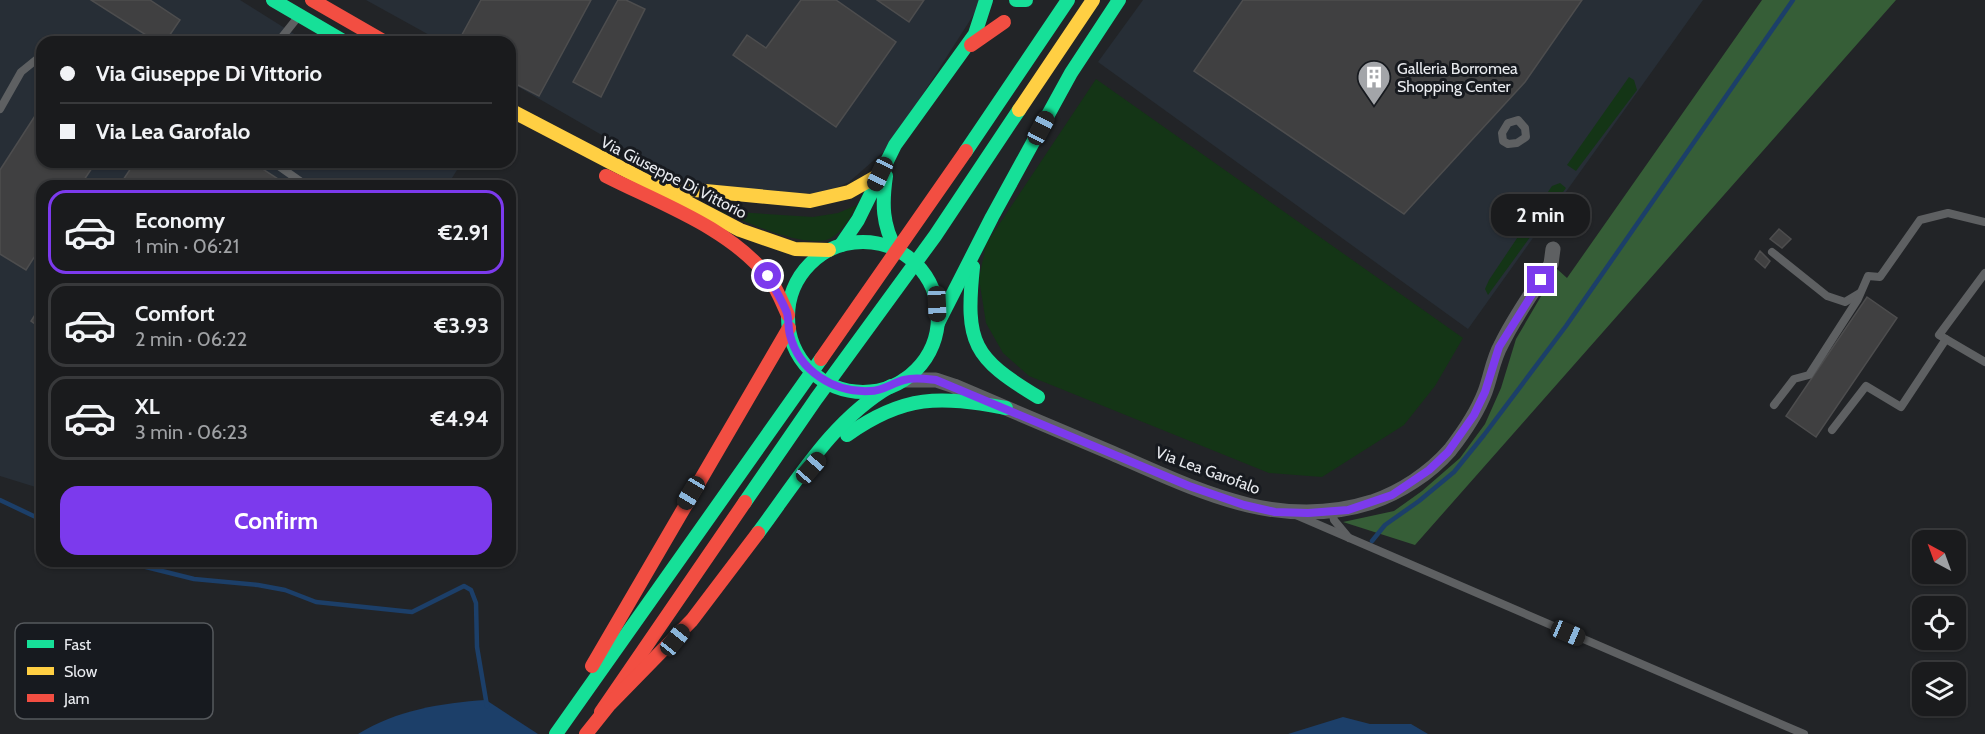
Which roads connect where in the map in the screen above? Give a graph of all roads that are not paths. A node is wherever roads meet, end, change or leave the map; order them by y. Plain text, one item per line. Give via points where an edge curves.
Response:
1 (273, 0) edge
2 (312, 0) edge
3 (1016, 0) edge
4 (1026, 0) edge
5 (1068, 0) edge
6 (1093, 0) edge
7 (1119, 0) edge
8 (986, 4) edge
9 (299, 16) junction
10 (1004, 22) junction
11 (283, 36) edge
12 (334, 36) edge
13 (375, 36) edge
14 (960, 56) junction
15 (36, 60) edge
16 (0, 108) edge
17 (516, 113) edge
18 (516, 129) edge
19 (890, 155) junction
20 (282, 168) edge
21 (880, 174) junction
22 (298, 180) edge
23 (657, 185) junction
24 (1985, 222) edge
25 (835, 247) junction
26 (896, 249) junction
27 (1553, 249) dead end
28 (975, 251) junction
29 (1772, 252) dead end
30 (1985, 273) edge
31 (1861, 292) junction
32 (788, 321) junction
33 (938, 324) junction
34 (1947, 339) junction
35 (1985, 362) edge
36 (897, 383) junction
37 (1038, 397) dead end
38 (1774, 405) dead end
39 (1006, 408) junction
40 (1832, 430) dead end
41 (1332, 511) junction
42 (1290, 513) junction
43 (771, 514) junction
44 (1349, 539) junction
45 (601, 712) junction
46 (556, 734) edge
47 (586, 734) edge
48 (1804, 734) edge

1 - 9 main road
2 - 13 main road
3 - 4 main road
3 - 10 main road via 1014,14
5 - 46 main road via 917,223
6 - 45 main road via 935,236 816,399
7 - 28 main road via 1071,73
8 - 10 main road via 992,19
8 - 14 main road via 975,34
9 - 11 lane
9 - 12 main road
10 - 14 main road via 973,42
14 - 19 main road
15 - 16 lane via 21,72
17 - 23 main road, Via Giuseppe Di Vittorio
18 - 32 main road, Via Giuseppe Di Vittorio via 722,239 768,276
19 - 21 main road
19 - 26 main road via 882,215
20 - 22 lane
21 - 23 main road via 849,192 810,201 694,192
21 - 25 main road via 858,220
23 - 25 main road, Via Giuseppe Di Vittorio via 740,230 778,245 801,251
24 - 31 lane via 1948,213 1920,220 1880,277 1868,276
25 - 26 main road via 863,242
25 - 32 main road via 801,275 792,294
26 - 33 main road via 928,278 937,304
27 - 41 street, Via Lea Garofalo via 1551,264 1499,347 1474,415 1448,452 1392,495 1348,510
28 - 33 main road
28 - 37 main road via 969,307 979,348 1000,374
29 - 31 lane via 1827,296 1845,302
30 - 34 lane via 1939,334
31 - 38 lane via 1809,375 1794,379
32 - 36 main road via 799,356 819,378 854,391 873,391
32 - 46 main road via 749,400 636,584
33 - 36 main road via 930,352
34 - 35 lane
34 - 40 lane via 1901,407 1866,386
36 - 39 street, Via Lea Garofalo via 920,378 936,380
36 - 43 main road via 868,399 845,420
39 - 42 street, Via Lea Garofalo via 1189,486 1244,505
39 - 43 main road via 949,398 927,399 886,410 825,453
41 - 42 street, Via Lea Garofalo
41 - 44 lane
42 - 44 lane
43 - 45 main road via 675,640
44 - 48 lane
45 - 47 main road

